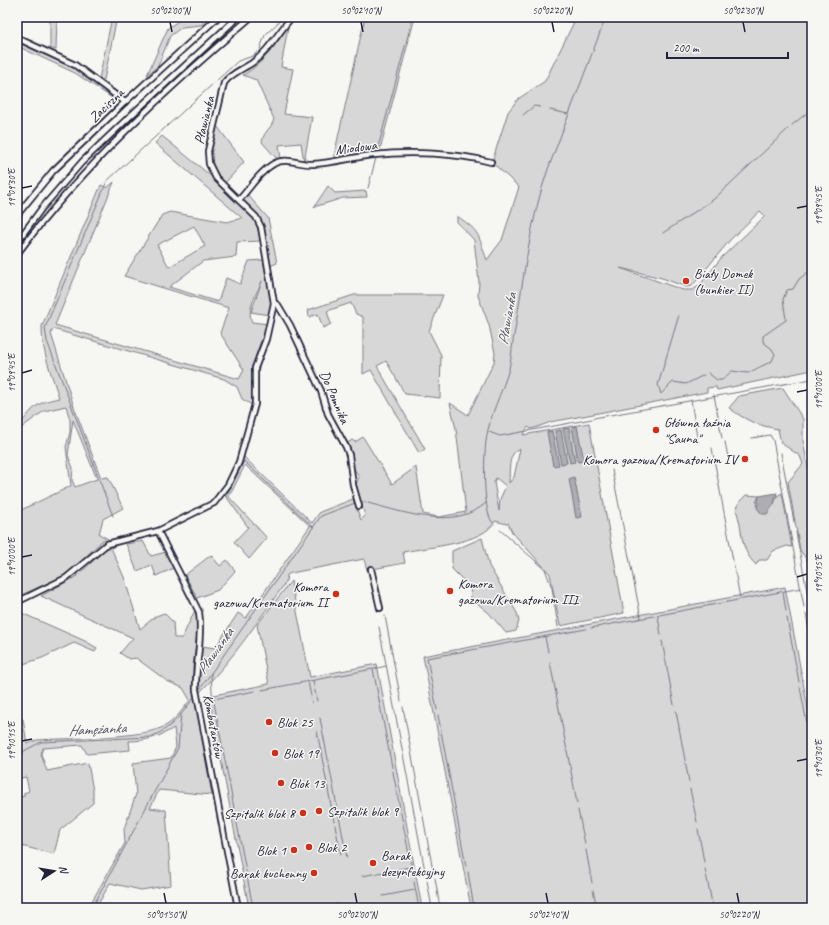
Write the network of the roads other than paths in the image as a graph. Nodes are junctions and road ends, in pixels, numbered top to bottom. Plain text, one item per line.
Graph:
1 (218, 17) edge
2 (238, 17) edge
3 (251, 17) edge
4 (291, 18) dead end
5 (17, 38) edge
6 (125, 102) junction
7 (491, 162) dead end
8 (240, 200) junction
9 (17, 215) edge
10 (17, 242) edge
11 (17, 254) edge
12 (274, 303) junction
13 (359, 506) dead end
14 (158, 531) junction
15 (371, 569) dead end
16 (17, 602) edge
17 (380, 608) dead end
18 (238, 908) edge

1 - 6 street, Zaciszna
2 - 10 street
3 - 11 street
4 - 8 street, Pławianka
5 - 6 street
6 - 9 street, Zaciszna
7 - 8 street, Miodowa
8 - 12 street, Pławianka
12 - 13 street, Do Pomnika
12 - 14 street, Pławianka
14 - 16 street, Pławianka
14 - 18 street, Kombatantów
15 - 17 street

